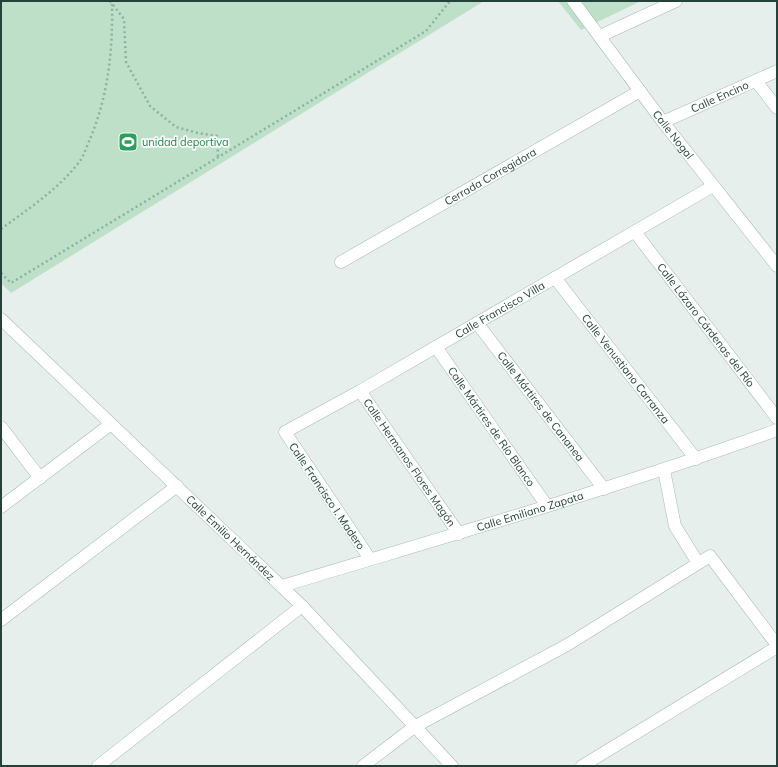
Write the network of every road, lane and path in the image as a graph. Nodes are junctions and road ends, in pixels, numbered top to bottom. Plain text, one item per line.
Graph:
1 (110, 1) edge
2 (450, 1) edge
3 (573, 1) edge
4 (676, 1) edge
5 (112, 4) junction
6 (600, 36) junction
7 (777, 71) edge
8 (756, 81) junction
9 (640, 91) junction
10 (777, 108) edge
11 (663, 122) junction
12 (218, 157) junction
13 (714, 186) junction
14 (1, 229) edge
15 (636, 232) junction
16 (340, 262) dead end
17 (777, 266) edge
18 (1, 273) edge
19 (555, 278) junction
20 (1, 319) edge
21 (477, 323) junction
22 (436, 347) junction
23 (360, 391) junction
24 (777, 418) edge
25 (111, 424) junction
26 (1, 427) edge
27 (777, 430) edge
28 (285, 432) joint
29 (696, 459) junction
30 (664, 470) junction
31 (40, 478) junction
32 (177, 486) junction
33 (604, 489) junction
34 (547, 506) junction
35 (1, 507) edge
36 (459, 534) junction
37 (370, 559) junction
38 (698, 563) junction
39 (282, 586) junction
40 (302, 606) junction
41 (1, 620) edge
42 (777, 646) edge
43 (414, 727) junction
44 (98, 766) edge
45 (363, 766) edge
46 (452, 766) edge
47 (582, 766) edge

1 - 5 path
2 - 12 path
3 - 6 street, Calle Nogal
4 - 6 street
5 - 12 path
5 - 14 path
6 - 9 street, Calle Nogal
7 - 8 street, Calle Encino
8 - 10 street
8 - 11 street, Calle Encino
9 - 11 street, Calle Nogal
9 - 16 street, Cerrada Corregidora
11 - 13 street, Calle Nogal
12 - 18 path
13 - 15 street, Calle Francisco Villa
13 - 17 street, Calle Nogal
15 - 19 street, Calle Francisco Villa
15 - 24 street, Calle Lázaro Cárdenas del Río
19 - 21 street, Calle Francisco Villa
19 - 29 street, Calle Venustiano Carranza
20 - 25 street, Calle Emilio Hernández
21 - 22 street, Calle Francisco Villa
21 - 33 street, Calle Mártires de Cananea
22 - 23 street, Calle Francisco Villa
22 - 34 street, Calle Mártires de Río Blanco
23 - 28 street, Calle Francisco Villa
23 - 36 street, Calle Hermanos Flores Magón
25 - 31 street
25 - 32 street, Calle Emilio Hernández
26 - 31 street
27 - 29 street, Calle Emiliano Zapata
28 - 37 street, Calle Francisco I. Madero
29 - 30 street, Calle Emiliano Zapata
30 - 33 street, Calle Emiliano Zapata
30 - 38 street
31 - 35 street
32 - 39 street, Calle Emilio Hernández
32 - 41 street
33 - 34 street, Calle Emiliano Zapata
34 - 36 street, Calle Emiliano Zapata
36 - 37 street, Calle Emiliano Zapata
37 - 39 street, Calle Emiliano Zapata
38 - 42 street
38 - 43 street
39 - 40 street, Calle Emilio Hernández
40 - 43 street, Calle Emilio Hernández
40 - 44 street
42 - 47 street
43 - 45 street
43 - 46 street, Calle Emilio Hernández

